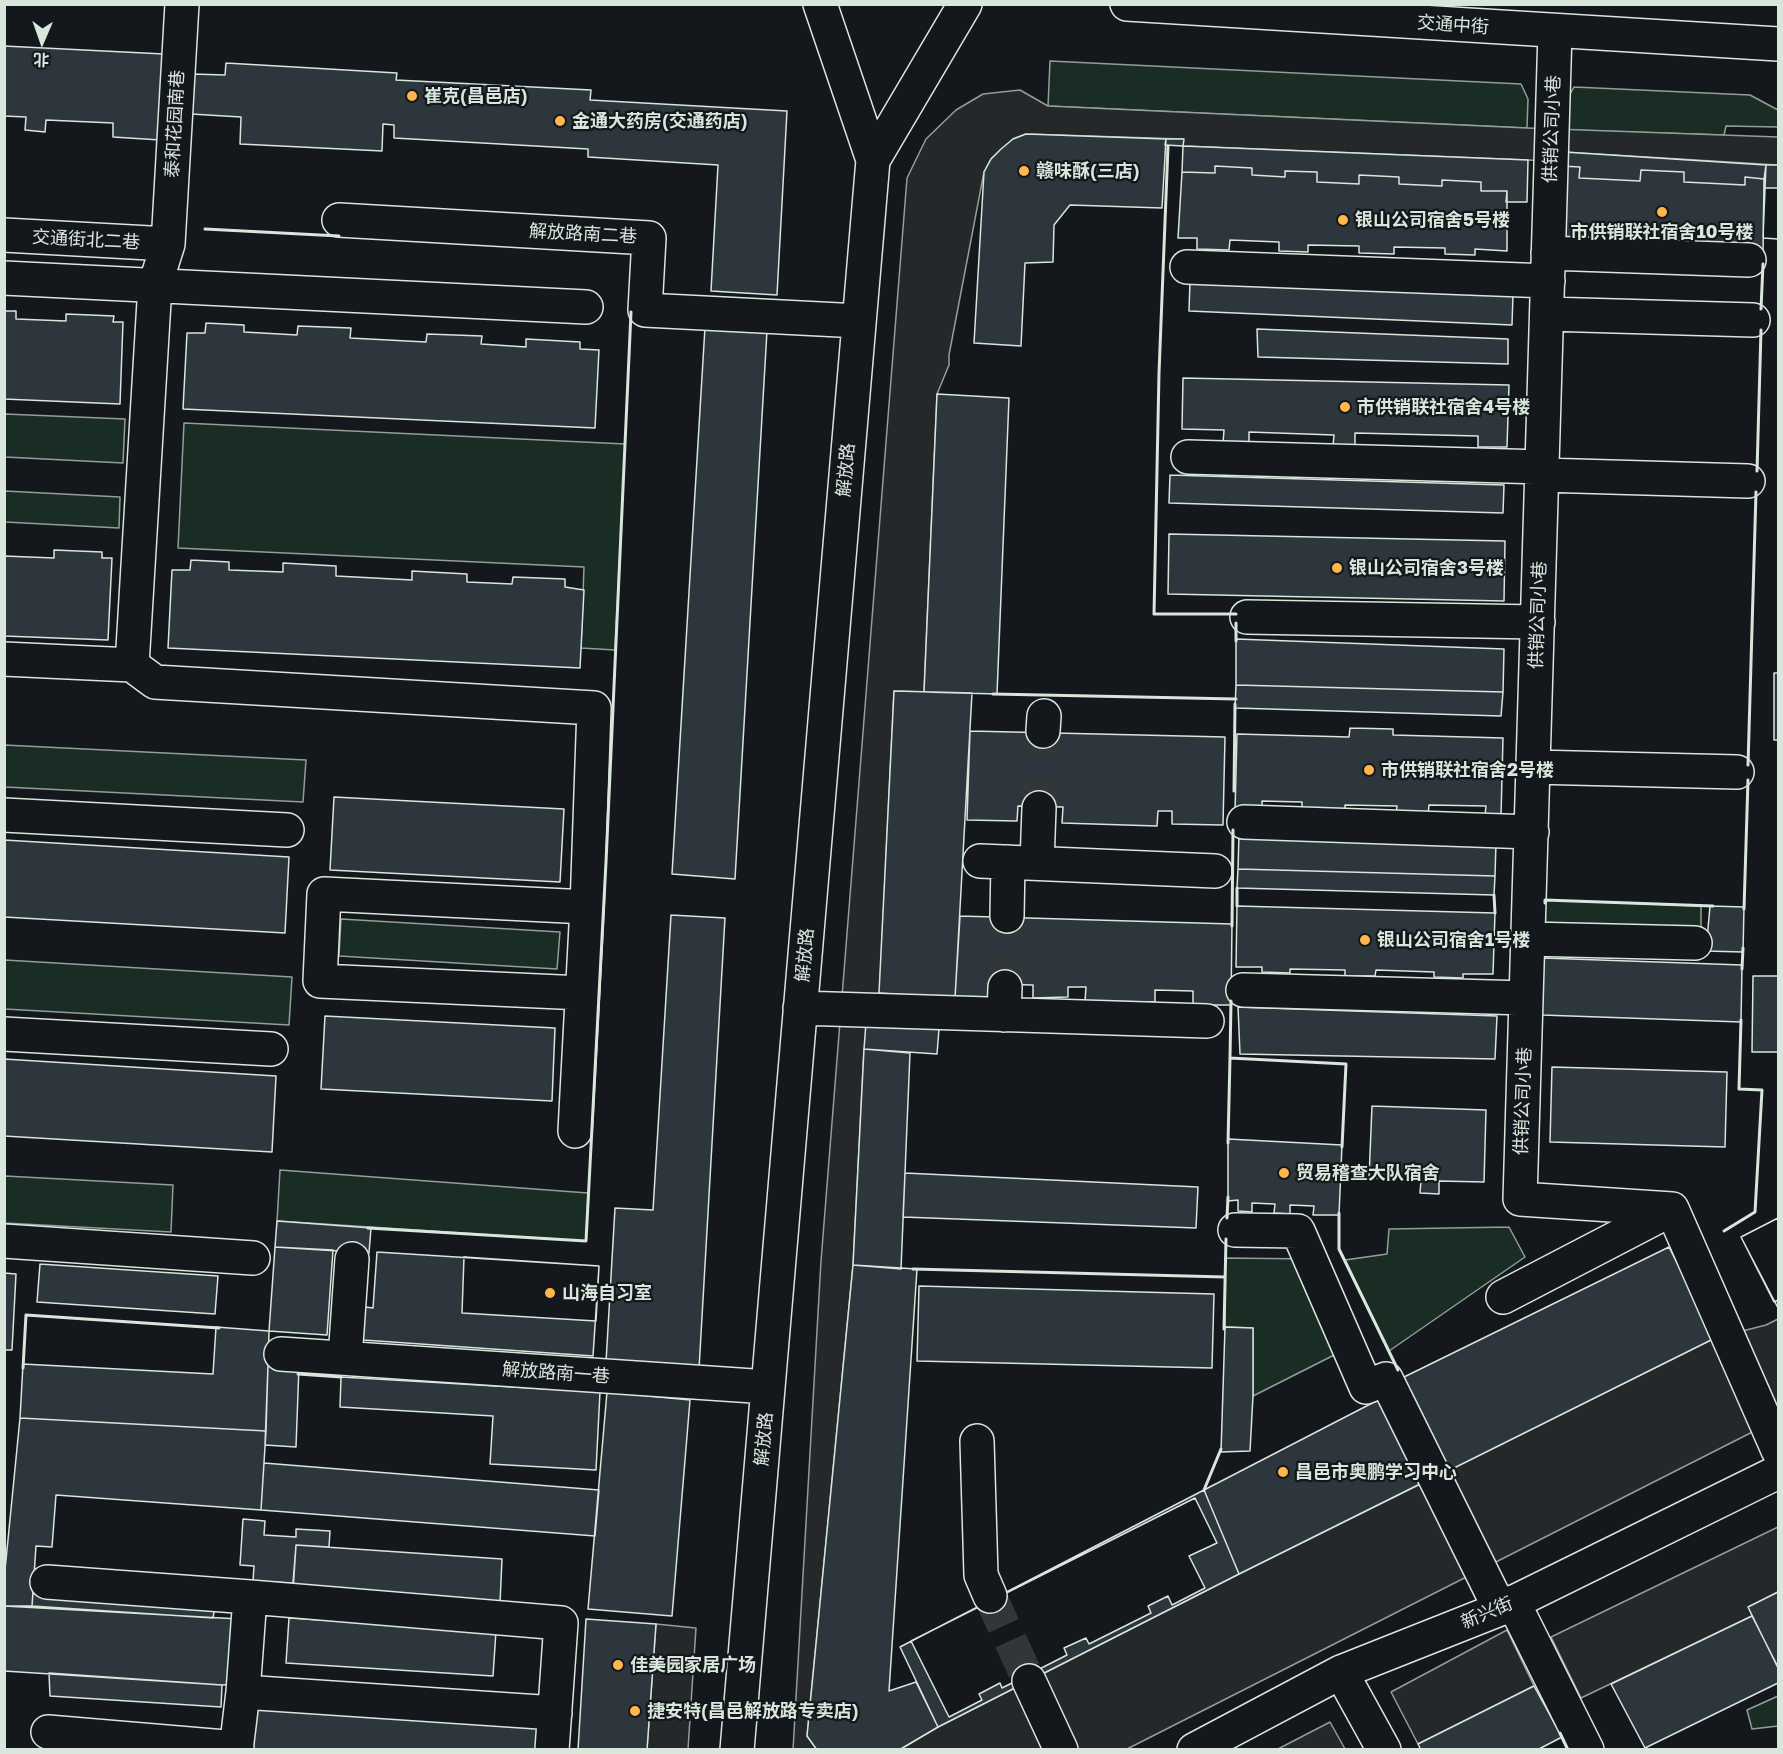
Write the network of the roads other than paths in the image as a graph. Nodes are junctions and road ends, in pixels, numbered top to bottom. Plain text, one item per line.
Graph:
1 (182, 4) edge
2 (820, 4) edge
3 (965, 4) edge
4 (1126, 4) edge
5 (1555, 31) junction
6 (1779, 44) edge
7 (873, 160) junction
8 (339, 220) dead end
9 (4, 236) edge
10 (168, 244) junction
11 (1749, 260) dead end
12 (1187, 267) dead end
13 (1548, 267) junction
14 (4, 278) edge
15 (155, 285) junction
16 (586, 307) dead end
17 (1547, 314) junction
18 (1753, 320) dead end
19 (859, 321) junction
20 (1188, 457) dead end
21 (1542, 471) junction
22 (1748, 481) dead end
23 (1247, 617) dead end
24 (1538, 622) junction
25 (4, 658) edge
26 (132, 665) junction
27 (1533, 767) junction
28 (1737, 772) dead end
29 (1039, 808) tunnel mouth
30 (4, 815) edge
31 (1244, 822) dead end
32 (287, 830) dead end
33 (1532, 832) junction
34 (1008, 862) junction
35 (1215, 871) dead end
36 (587, 907) junction
37 (1006, 916) tunnel mouth
38 (1528, 939) junction
39 (1695, 943) dead end
40 (1243, 990) dead end
41 (582, 993) junction
42 (1526, 998) junction
43 (800, 1008) junction
44 (1207, 1021) dead end
45 (4, 1034) edge
46 (271, 1049) dead end
47 (575, 1131) dead end
48 (1672, 1209) junction
49 (1234, 1230) dead end
50 (4, 1241) edge
51 (253, 1258) dead end
52 (352, 1259) dead end
53 (1503, 1297) dead end
54 (281, 1353) dead end
55 (345, 1358) junction
56 (768, 1388) junction
57 (977, 1441) dead end
58 (1779, 1450) edge
59 (1779, 1472) edge
60 (47, 1582) dead end
61 (990, 1596) tunnel mouth
62 (250, 1598) junction
63 (1506, 1605) junction
64 (1341, 1672) junction
65 (1029, 1681) tunnel mouth
66 (243, 1692) junction
67 (555, 1713) junction
68 (48, 1732) dead end
69 (237, 1749) edge
70 (552, 1749) edge
71 (737, 1749) edge
72 (1060, 1749) edge
73 (1194, 1749) edge
74 (1384, 1749) edge
75 (1587, 1749) edge

1 - 10 street, 泰和花园南巷
2 - 7 street, 解放路
3 - 7 street, 解放路
4 - 5 street, 交通中街
5 - 6 street, 交通中街
5 - 13 street, 供销公司小巷
7 - 19 street, 解放路
8 - 19 street, 解放路南二巷
9 - 10 street, 交通街北二巷
10 - 15 street, 泰和花园南巷
11 - 13 street
12 - 13 street
13 - 17 street, 供销公司小巷
14 - 15 street
15 - 16 street
15 - 26 street, 泰和花园南巷
17 - 18 street
17 - 21 street, 供销公司小巷
19 - 43 street, 解放路
20 - 21 street
21 - 22 street
21 - 24 street, 供销公司小巷
23 - 24 street
24 - 27 street, 供销公司小巷
25 - 26 street
26 - 36 street
27 - 28 street
27 - 33 street, 供销公司小巷
29 - 34 street
30 - 32 street
31 - 33 street
33 - 38 street, 供销公司小巷
34 - 35 street
34 - 37 street
36 - 41 street
36 - 41 street
38 - 39 street
38 - 42 street, 供销公司小巷
40 - 42 street
41 - 47 street
42 - 48 street, 供销公司小巷
43 - 44 street
43 - 56 street, 解放路
45 - 46 street
48 - 53 street
48 - 58 street
49 - 63 street
50 - 51 street
52 - 55 street
54 - 55 street, 解放路南一巷
55 - 56 street, 解放路南一巷
56 - 71 street, 解放路
57 - 61 street
59 - 63 street, 新兴街
60 - 62 street
62 - 66 street
62 - 67 street
63 - 64 street, 新兴街
63 - 75 street
64 - 73 street, 新兴街
64 - 74 street
65 - 72 street
66 - 67 street
66 - 69 street
67 - 70 street
68 - 69 street

